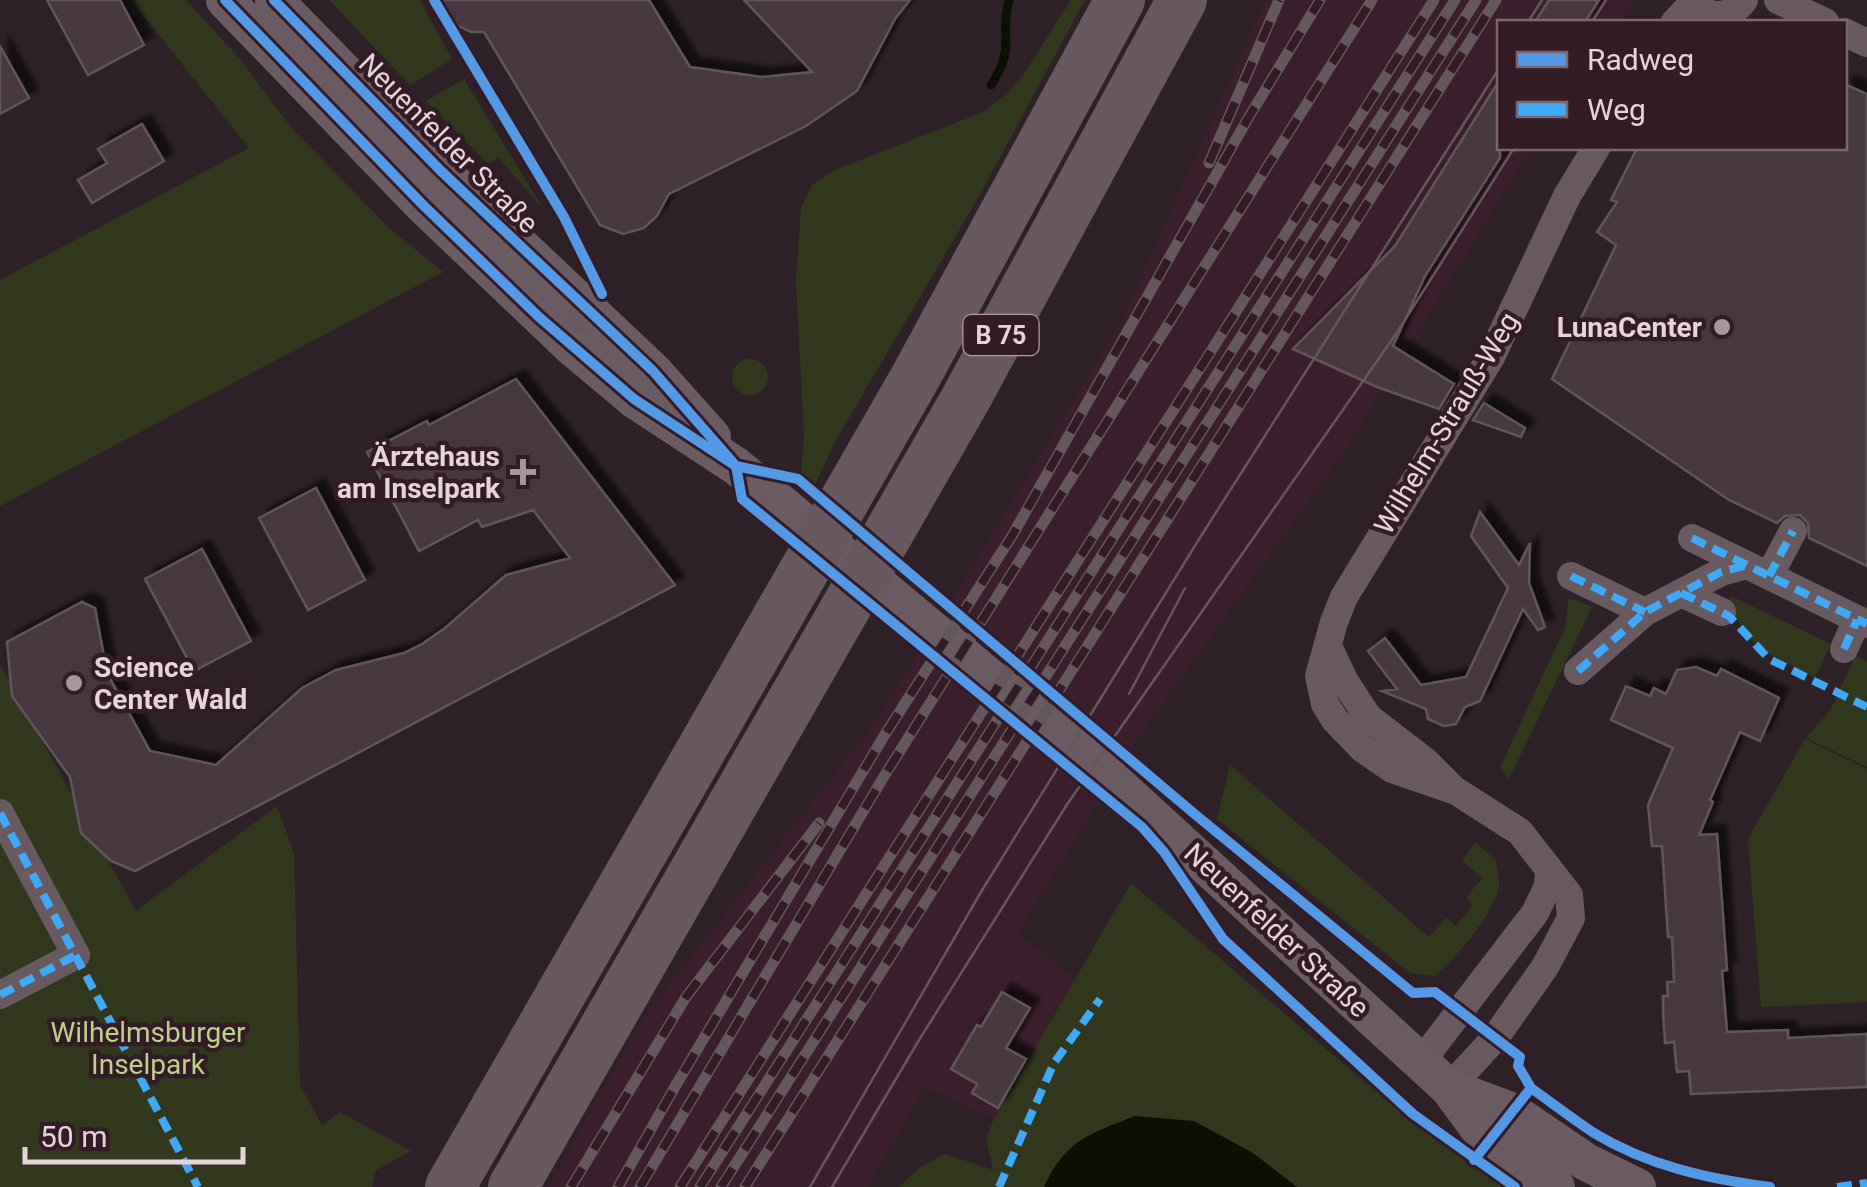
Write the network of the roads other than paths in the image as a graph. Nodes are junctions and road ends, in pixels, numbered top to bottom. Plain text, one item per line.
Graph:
1 (225, 0) edge
2 (274, 0) edge
3 (1120, 0) edge
4 (1182, 0) edge
5 (1744, 0) edge
6 (1778, 0) edge
7 (1687, 8) edge
8 (1821, 20) edge
9 (1595, 150) edge
10 (736, 466) junction
11 (1793, 531) dead end
12 (1692, 538) dead end
13 (1758, 571) junction
14 (1571, 576) dead end
15 (1681, 593) junction
16 (1644, 612) junction
17 (1722, 612) dead end
18 (1862, 622) edge
19 (1844, 649) dead end
20 (1578, 671) dead end
21 (0, 813) edge
22 (1549, 869) junction
23 (0, 995) edge
24 (1420, 1062) junction
25 (1449, 1088) junction
26 (450, 1187) edge
27 (513, 1187) edge
28 (1556, 1187) edge
29 (1637, 1187) edge

1 - 10 main road, Neuenfelder Straße
2 - 10 main road, Neuenfelder Straße
3 - 26 highway, B 75
4 - 27 highway, B 75
5 - 7 street
6 - 8 street
9 - 22 street, Wilhelm-Strauß-Weg
10 - 24 main road, Neuenfelder Straße
11 - 13 street
12 - 13 street
13 - 15 street
13 - 18 street
14 - 16 street
15 - 16 street
15 - 17 street
16 - 20 street
18 - 19 street
21 - 23 street
22 - 24 street
22 - 25 street, Wilhelm-Strauß-Weg
24 - 25 main road, Neuenfelder Straße
25 - 28 main road, Neuenfelder Straße
25 - 29 main road, Neuenfelder Straße

